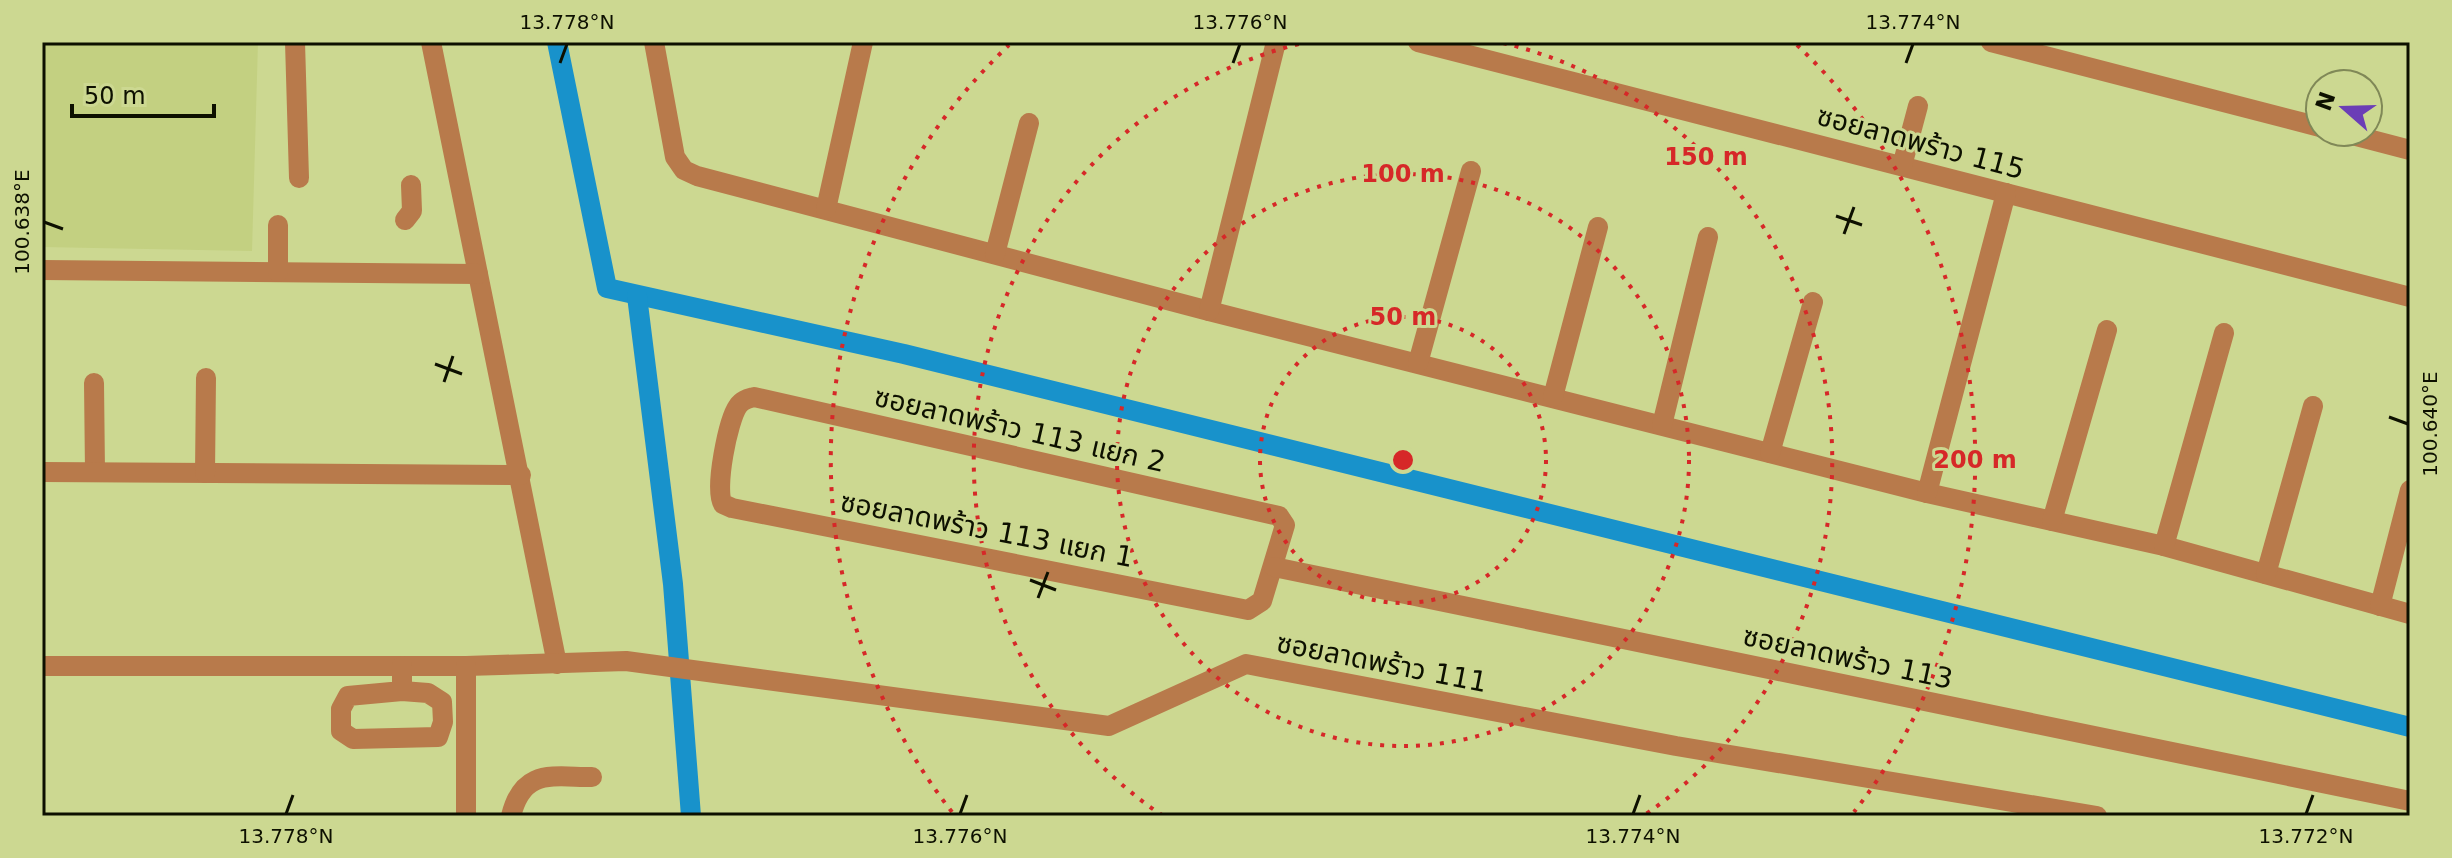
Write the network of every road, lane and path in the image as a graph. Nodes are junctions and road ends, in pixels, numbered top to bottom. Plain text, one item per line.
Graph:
1 (295, 42) edge
2 (431, 42) edge
3 (654, 42) edge
4 (863, 42) edge
5 (1276, 42) edge
6 (1418, 42) edge
7 (1991, 42) edge
8 (1918, 106) dead end
9 (1029, 123) dead end
10 (2304, 123) edge
11 (2384, 143) edge
12 (2410, 150) edge
13 (1902, 166) junction
14 (1471, 171) dead end
15 (299, 178) dead end
16 (411, 185) dead end
17 (2006, 193) junction
18 (826, 209) junction
19 (405, 220) dead end
20 (278, 225) dead end
21 (1598, 227) dead end
22 (1708, 237) dead end
23 (995, 254) junction
24 (42, 270) edge
25 (278, 272) junction
26 (478, 274) junction
27 (2410, 297) edge
28 (1813, 302) dead end
29 (1209, 311) junction
30 (2107, 330) dead end
31 (2224, 333) dead end
32 (1418, 363) junction
33 (206, 378) dead end
34 (94, 383) dead end
35 (1553, 397) junction
36 (2313, 406) dead end
37 (1662, 425) junction
38 (726, 446) joint
39 (1770, 453) junction
40 (42, 472) edge
41 (95, 472) junction
42 (205, 473) junction
43 (521, 475) junction
44 (2410, 490) edge
45 (1927, 493) junction
46 (2052, 521) junction
47 (2164, 546) junction
48 (1274, 567) junction
49 (2266, 574) junction
50 (2380, 606) junction
51 (2410, 614) edge
52 (557, 664) junction
53 (42, 666) edge
54 (402, 666) junction
55 (466, 666) junction
56 (402, 691) junction
57 (592, 777) dead end
58 (2410, 801) edge
59 (466, 816) edge
60 (511, 816) edge
61 (2097, 816) edge

1 - 15 street
2 - 26 street
3 - 18 street
4 - 18 street
5 - 29 street
6 - 13 street, ซอยลาดพร้าว 115
7 - 10 street
8 - 13 street
9 - 23 street
11 - 12 street
13 - 17 street, ซอยลาดพร้าว 115
14 - 32 street
16 - 19 street
17 - 27 street, ซอยลาดพร้าว 115
17 - 45 street
18 - 23 street
20 - 25 street
21 - 35 street
22 - 37 street
23 - 29 street
24 - 25 street
25 - 26 street
26 - 43 street
28 - 39 street
29 - 32 street
30 - 46 street
31 - 47 street
32 - 35 street
33 - 42 street
34 - 41 street
35 - 37 street
36 - 49 street
37 - 39 street
38 - 48 street, ซอยลาดพร้าว 113 แยก 1
38 - 48 street, ซอยลาดพร้าว 113 แยก 2
39 - 45 street
40 - 41 street
41 - 42 street
42 - 43 street
43 - 52 street
44 - 50 street
45 - 46 street
46 - 47 street
47 - 49 street
48 - 58 street, ซอยลาดพร้าว 113
49 - 50 street
50 - 51 street
52 - 55 street, ซอยลาดพร้าว 111
52 - 61 street, ซอยลาดพร้าว 111
53 - 54 street, ซอยลาดพร้าว 111
54 - 55 street, ซอยลาดพร้าว 111
54 - 56 street
55 - 59 street
56 - 56 street
57 - 60 street

